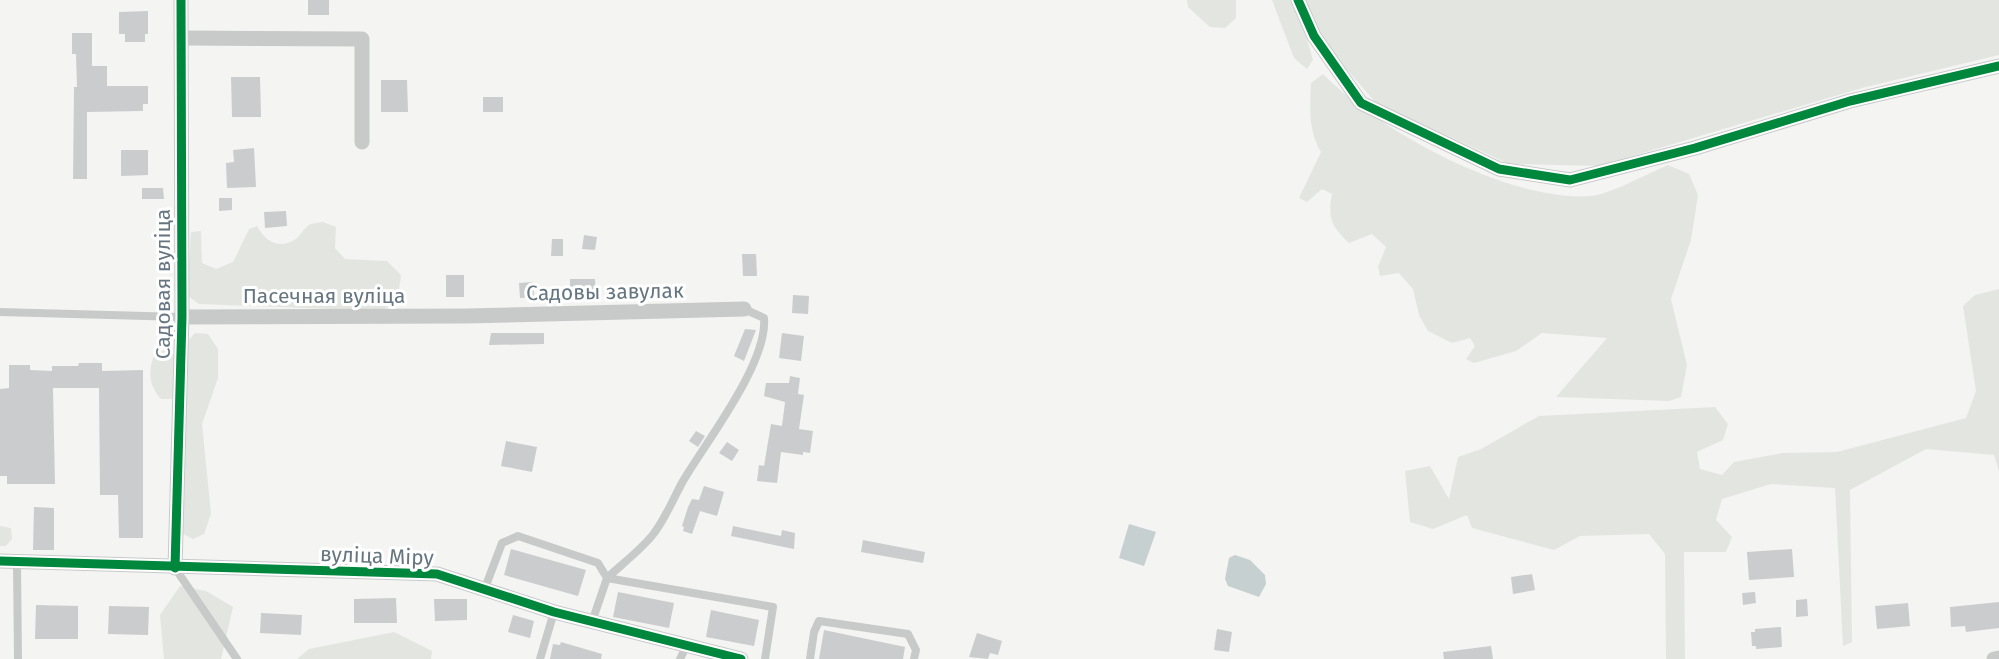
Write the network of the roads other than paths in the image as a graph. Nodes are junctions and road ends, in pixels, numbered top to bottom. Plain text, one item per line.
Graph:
1 (181, 0) edge
2 (1298, 0) edge
3 (182, 39) junction
4 (1999, 66) edge
5 (362, 142) dead end
6 (744, 309) joint
7 (0, 312) edge
8 (466, 316) joint
9 (182, 317) junction
10 (0, 561) edge
11 (16, 561) junction
12 (175, 568) junction
13 (607, 578) junction
14 (485, 588) junction
15 (554, 612) junction
16 (592, 622) junction
17 (684, 652) edge
18 (1999, 658) edge
19 (18, 659) edge
20 (237, 659) edge
21 (540, 659) edge
22 (741, 659) edge
23 (765, 659) edge
24 (810, 659) edge
25 (914, 659) edge
26 (1994, 659) edge

1 - 3 street, Садовая вуліца
2 - 4 street
3 - 5 street
3 - 9 street, Садовая вуліца
6 - 8 street, Садовы завулак
6 - 13 lane
7 - 9 lane
8 - 9 street, Пасечная вуліца
9 - 12 street, Садовая вуліца
10 - 11 street, вуліца Міру
11 - 12 street, вуліца Міру
11 - 19 lane
12 - 14 street, вуліца Міру
12 - 20 lane
13 - 14 lane
13 - 16 lane
13 - 23 lane
14 - 15 street, вуліца Міру
15 - 16 street, вуліца Міру
15 - 21 lane
16 - 17 street, вуліца Міру
17 - 22 street, вуліца Міру
18 - 26 street
24 - 25 lane

